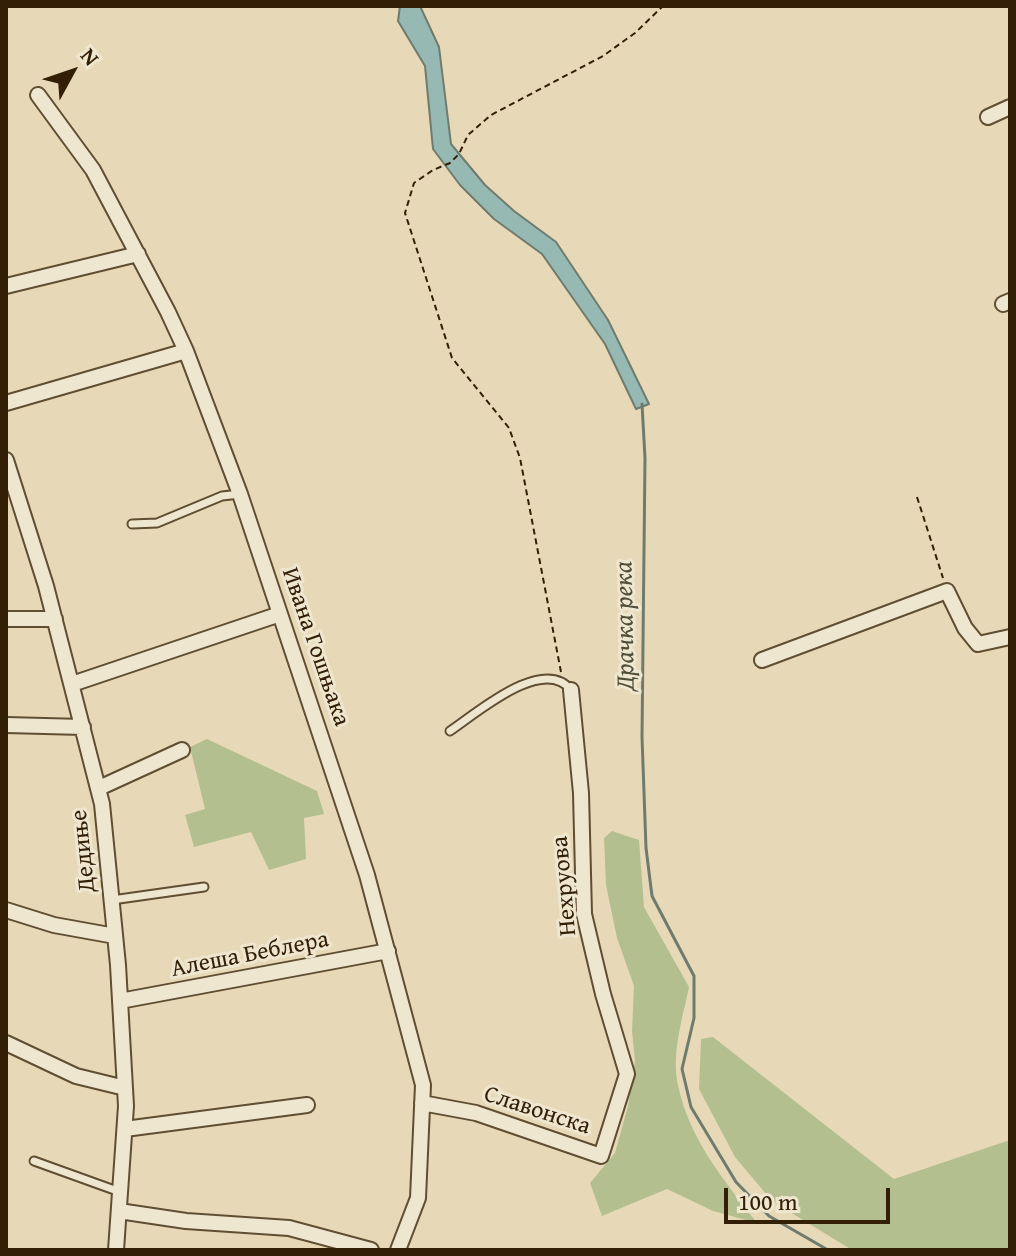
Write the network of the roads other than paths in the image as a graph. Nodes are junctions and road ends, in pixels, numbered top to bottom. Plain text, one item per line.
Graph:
1 (38, 95) dead end
2 (1010, 107) edge
3 (988, 117) dead end
4 (138, 254) junction
5 (6, 286) edge
6 (186, 351) junction
7 (6, 403) edge
8 (6, 460) edge
9 (240, 494) junction
10 (6, 515) edge
11 (24, 515) junction
12 (132, 524) dead end
13 (280, 614) junction
14 (6, 619) edge
15 (55, 619) junction
16 (1010, 637) edge
17 (762, 660) dead end
18 (72, 684) junction
19 (567, 686) joint
20 (6, 725) edge
21 (83, 727) junction
22 (450, 731) dead end
23 (182, 750) dead end
24 (99, 788) junction
25 (204, 887) dead end
26 (112, 900) junction
27 (6, 910) edge
28 (115, 936) junction
29 (388, 951) junction
30 (120, 1001) junction
31 (6, 1043) edge
32 (627, 1074) joint
33 (125, 1088) junction
34 (422, 1103) junction
35 (307, 1105) dead end
36 (125, 1129) junction
37 (34, 1161) dead end
38 (120, 1192) junction
39 (119, 1211) junction
40 (116, 1250) edge
41 (371, 1250) edge
42 (398, 1250) edge

1 - 4 street, Ивана Гошњака
2 - 3 street
4 - 5 street
4 - 6 street, Ивана Гошњака
6 - 7 street
6 - 9 street, Ивана Гошњака
8 - 11 street, Дедиње
9 - 12 lane
9 - 13 street, Ивана Гошњака
10 - 11 street
11 - 15 street, Дедиње
13 - 18 street
13 - 29 street, Ивана Гошњака
14 - 15 street
15 - 18 street, Дедиње
16 - 17 street
18 - 21 street, Дедиње
19 - 22 lane
19 - 32 street, Нехруова
20 - 21 street
21 - 24 street, Дедиње
23 - 24 street
24 - 26 street, Дедиње
25 - 26 lane
26 - 28 street, Дедиње
27 - 28 street
28 - 30 street, Дедиње
29 - 30 street, Алеша Беблера
29 - 34 street, Ивана Гошњака
30 - 33 street, Дедиње
31 - 33 street
32 - 34 street, Славонска
33 - 36 street, Дедиње
34 - 42 street, Ивана Гошњака
35 - 36 street
36 - 38 street, Дедиње
37 - 38 lane
38 - 39 street, Дедиње
39 - 40 street, Дедиње
39 - 41 street

